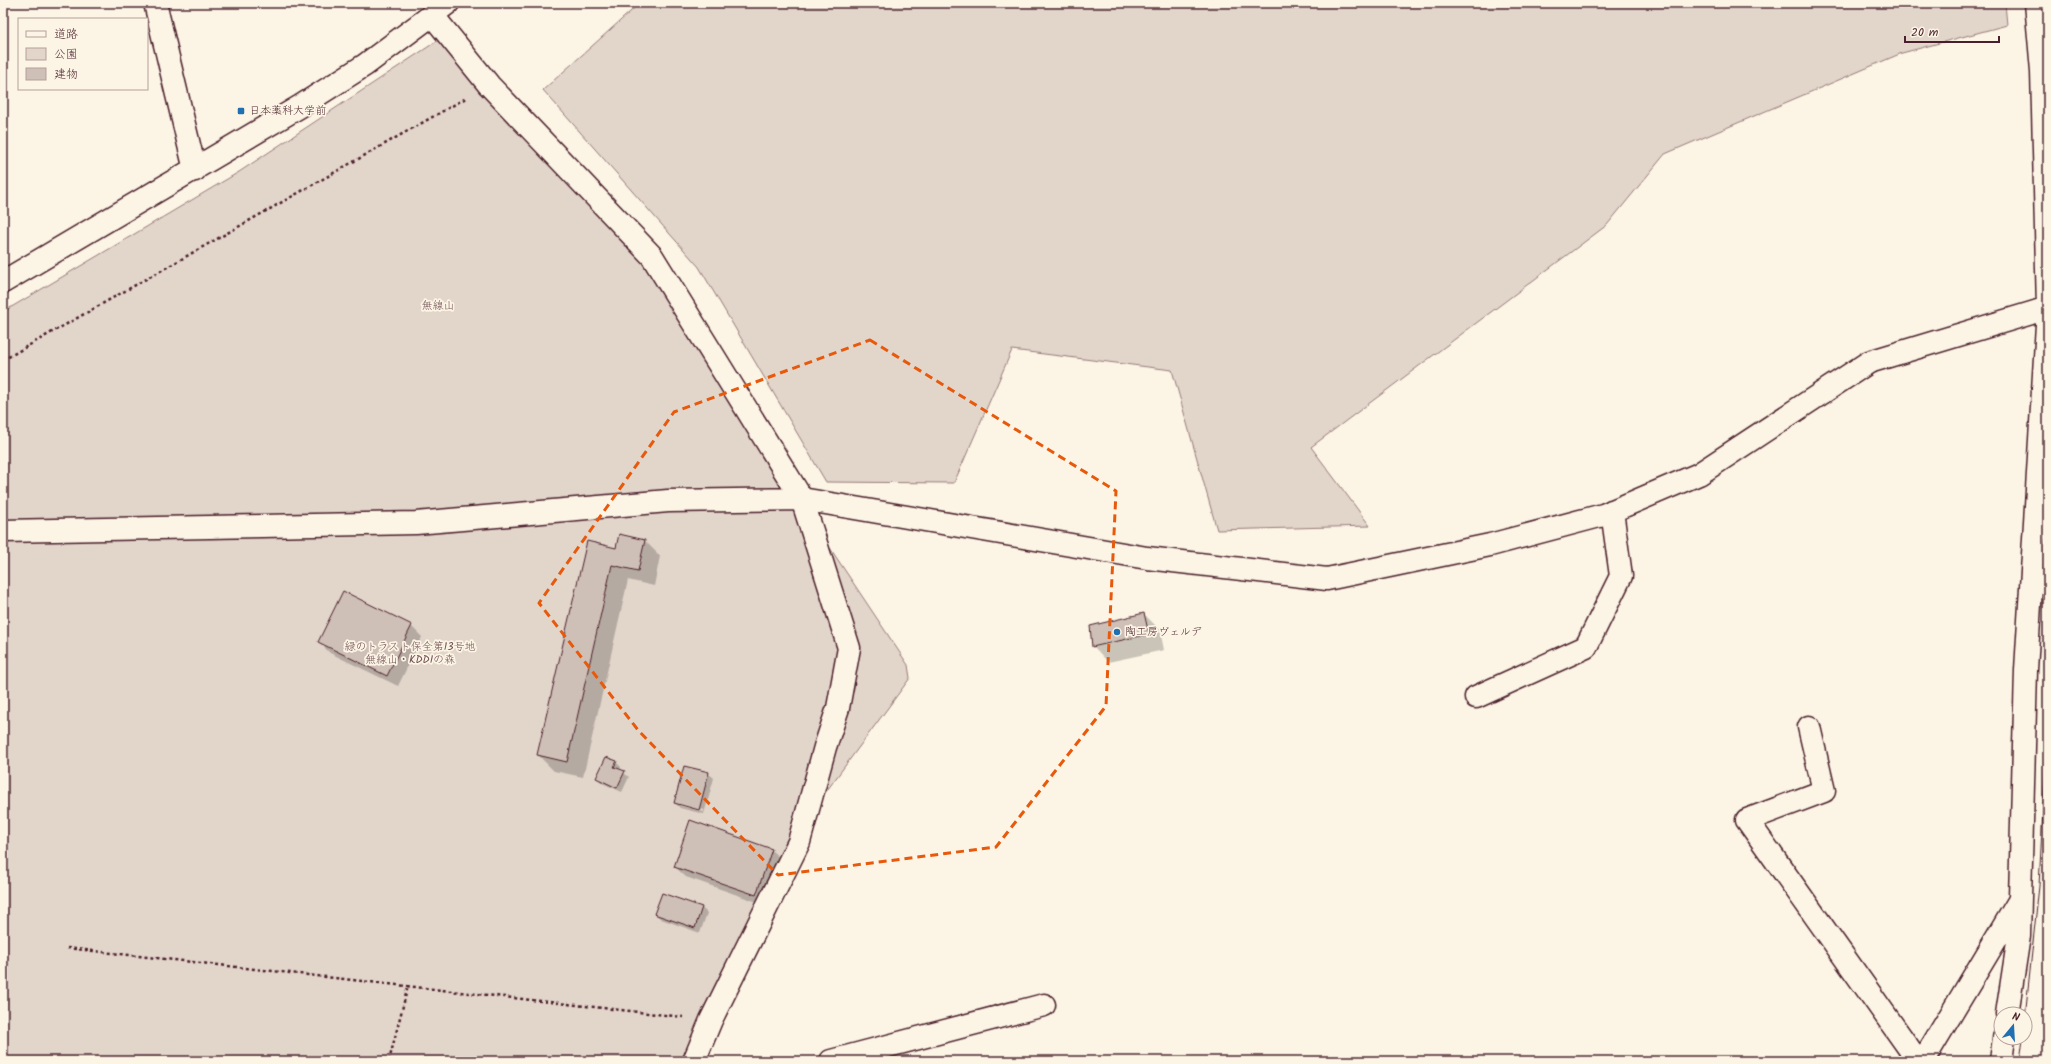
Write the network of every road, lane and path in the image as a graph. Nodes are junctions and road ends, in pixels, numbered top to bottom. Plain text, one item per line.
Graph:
1 (154, 3) edge
2 (2036, 3) edge
3 (441, 9) edge
4 (489, 85) junction
5 (196, 170) junction
6 (3, 282) edge
7 (2048, 308) edge
8 (3, 360) edge
9 (802, 499) junction
10 (1612, 511) junction
11 (3, 531) edge
12 (2039, 589) edge
13 (1476, 697) dead end
14 (1809, 727) dead end
15 (2020, 899) junction
16 (67, 948) dead end
17 (408, 986) junction
18 (1044, 1005) dead end
19 (2009, 1006) edge
20 (711, 1020) junction
21 (2003, 1046) edge
22 (389, 1061) edge
23 (694, 1061) edge
24 (831, 1061) edge
25 (1918, 1061) edge
26 (1923, 1061) edge
27 (2001, 1061) edge

1 - 5 street
2 - 7 street
3 - 4 street
3 - 5 street
4 - 8 path
4 - 9 street
5 - 6 street
7 - 10 street
7 - 12 street
9 - 10 street
9 - 11 street
9 - 20 street
10 - 13 street
12 - 15 street
14 - 25 street
15 - 19 street
15 - 26 street
16 - 17 path
17 - 20 path
17 - 22 path
18 - 24 street
20 - 23 street
21 - 27 street

